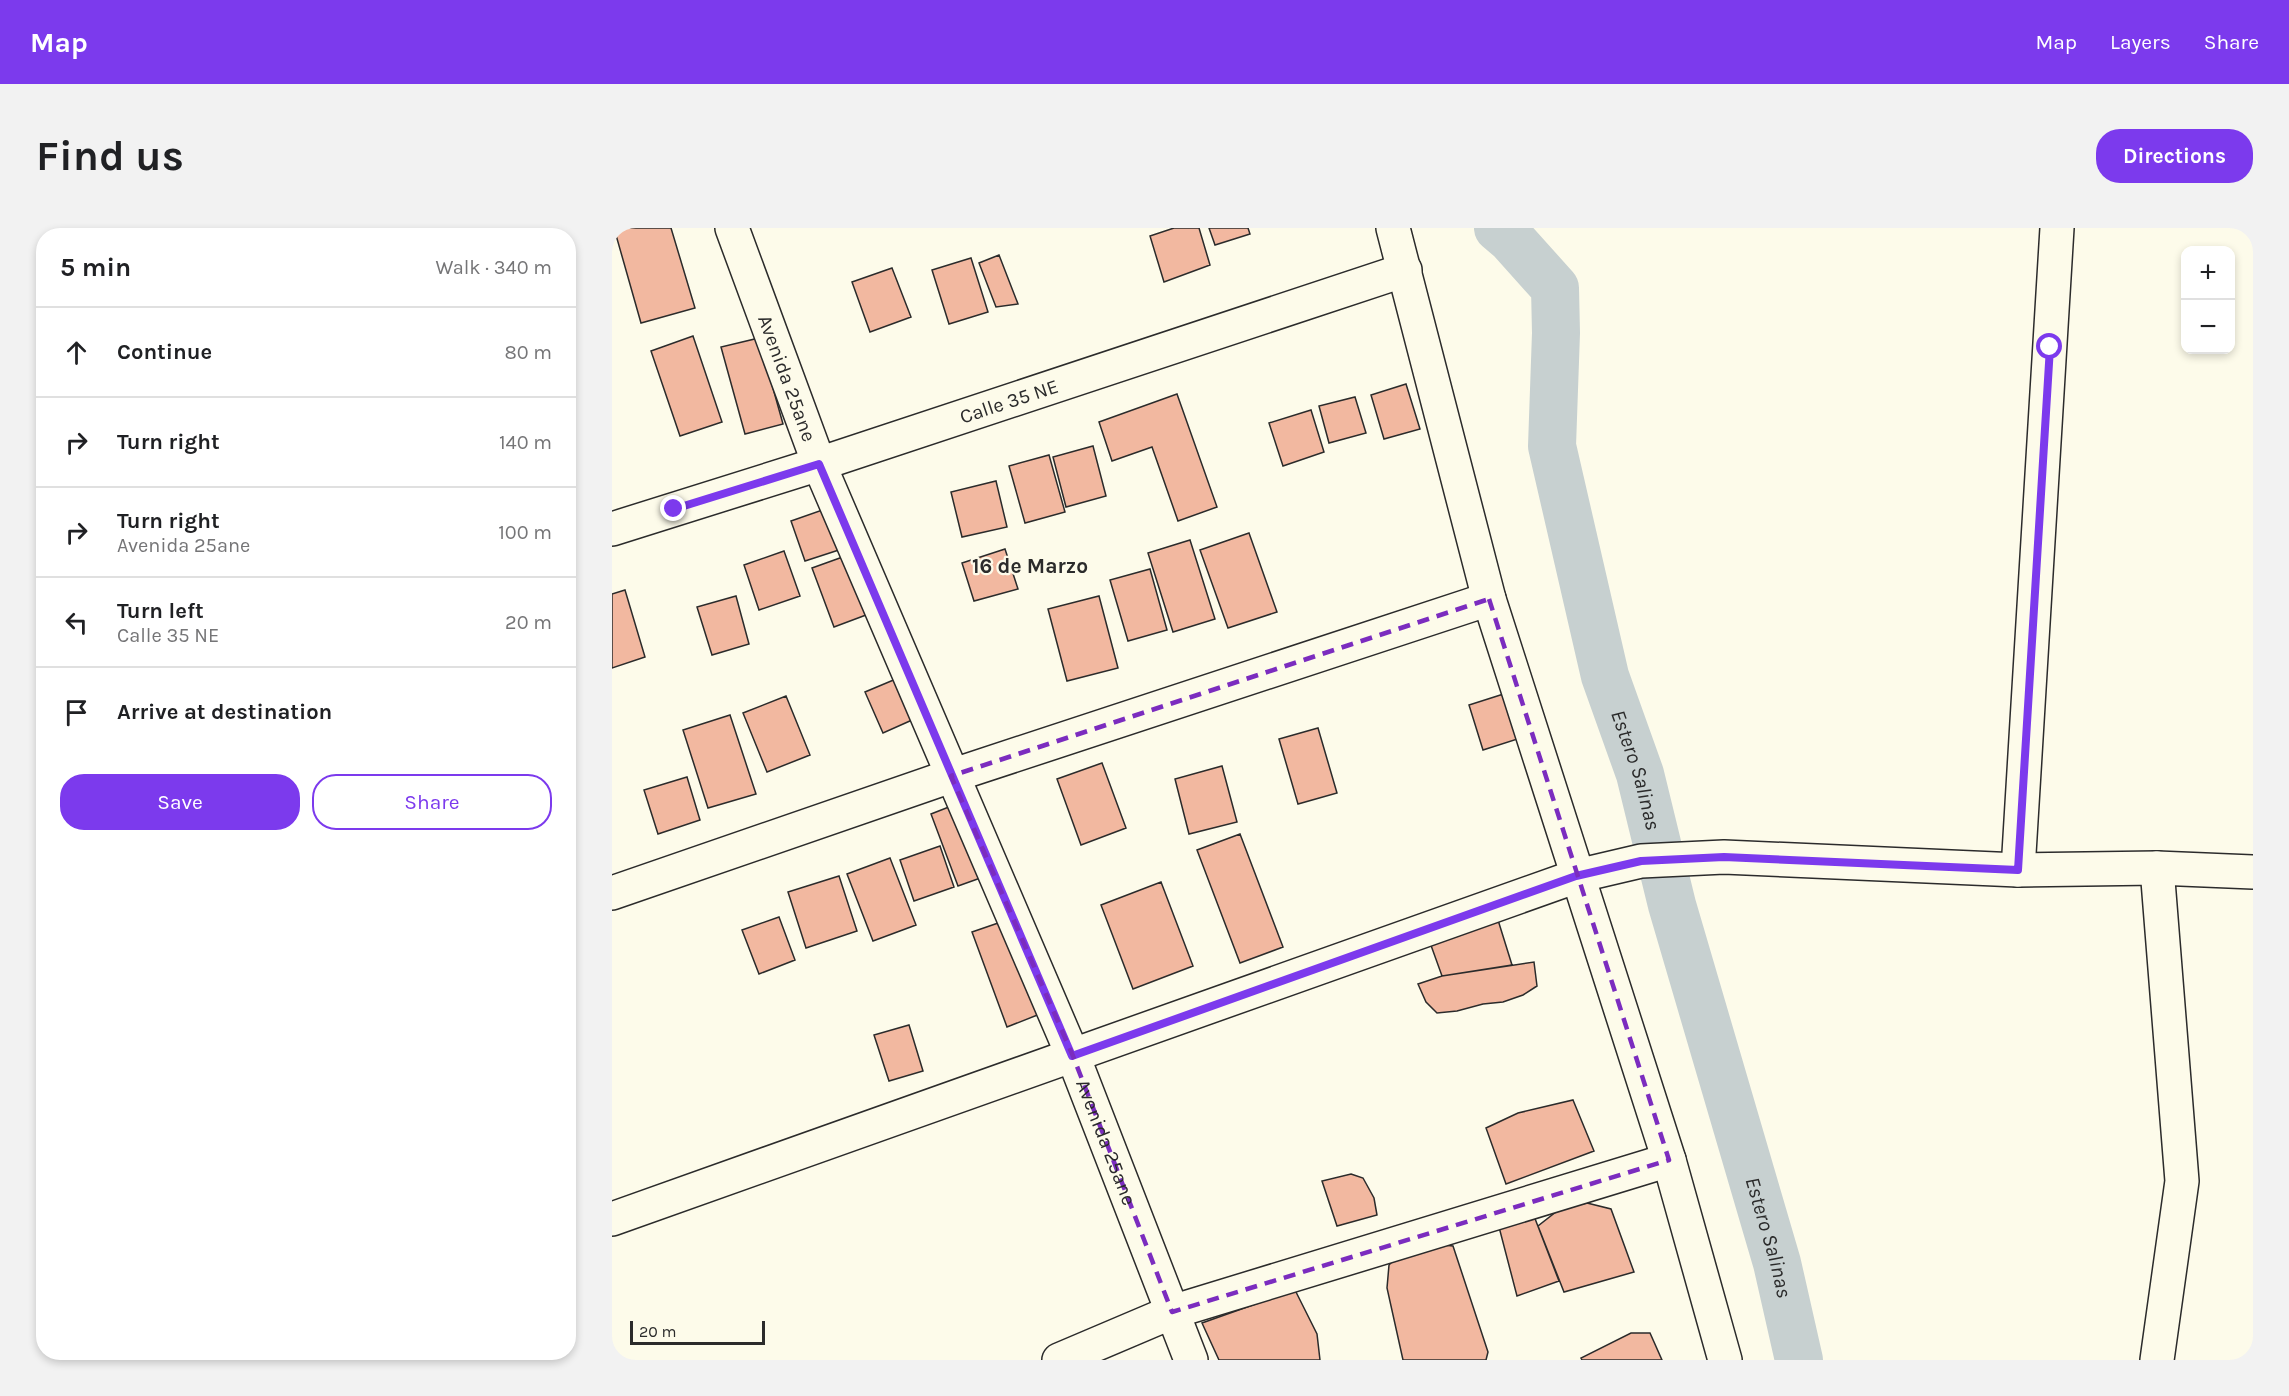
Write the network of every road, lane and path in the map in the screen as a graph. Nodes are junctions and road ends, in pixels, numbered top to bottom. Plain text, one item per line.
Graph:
1 (732, 228) edge
2 (1393, 228) edge
3 (2057, 228) edge
4 (1405, 270) junction
5 (819, 464) junction
6 (612, 529) edge
7 (1489, 599) junction
8 (951, 777) junction
9 (2157, 868) junction
10 (2018, 870) junction
11 (2253, 872) edge
12 (1576, 876) junction
13 (612, 893) edge
14 (1072, 1056) junction
15 (1670, 1160) junction
16 (612, 1220) edge
17 (1172, 1312) junction
18 (1059, 1360) edge
19 (1191, 1360) edge
20 (1725, 1360) edge
21 (2157, 1360) edge

1 - 5 street, Avenida 25ane
2 - 4 street
3 - 10 street
4 - 5 street, Calle 35 NE
4 - 7 street
5 - 6 street, Calle 35 NE
5 - 8 street, Avenida 25ane
7 - 8 street
7 - 12 street
8 - 13 street
8 - 14 street, Avenida 25ane
9 - 10 street
9 - 11 street
9 - 21 street
10 - 12 street
12 - 14 street
12 - 15 street
14 - 16 street
14 - 17 street, Avenida 25ane
15 - 17 street
15 - 20 street
17 - 18 street
17 - 19 street, Avenida 25ane

